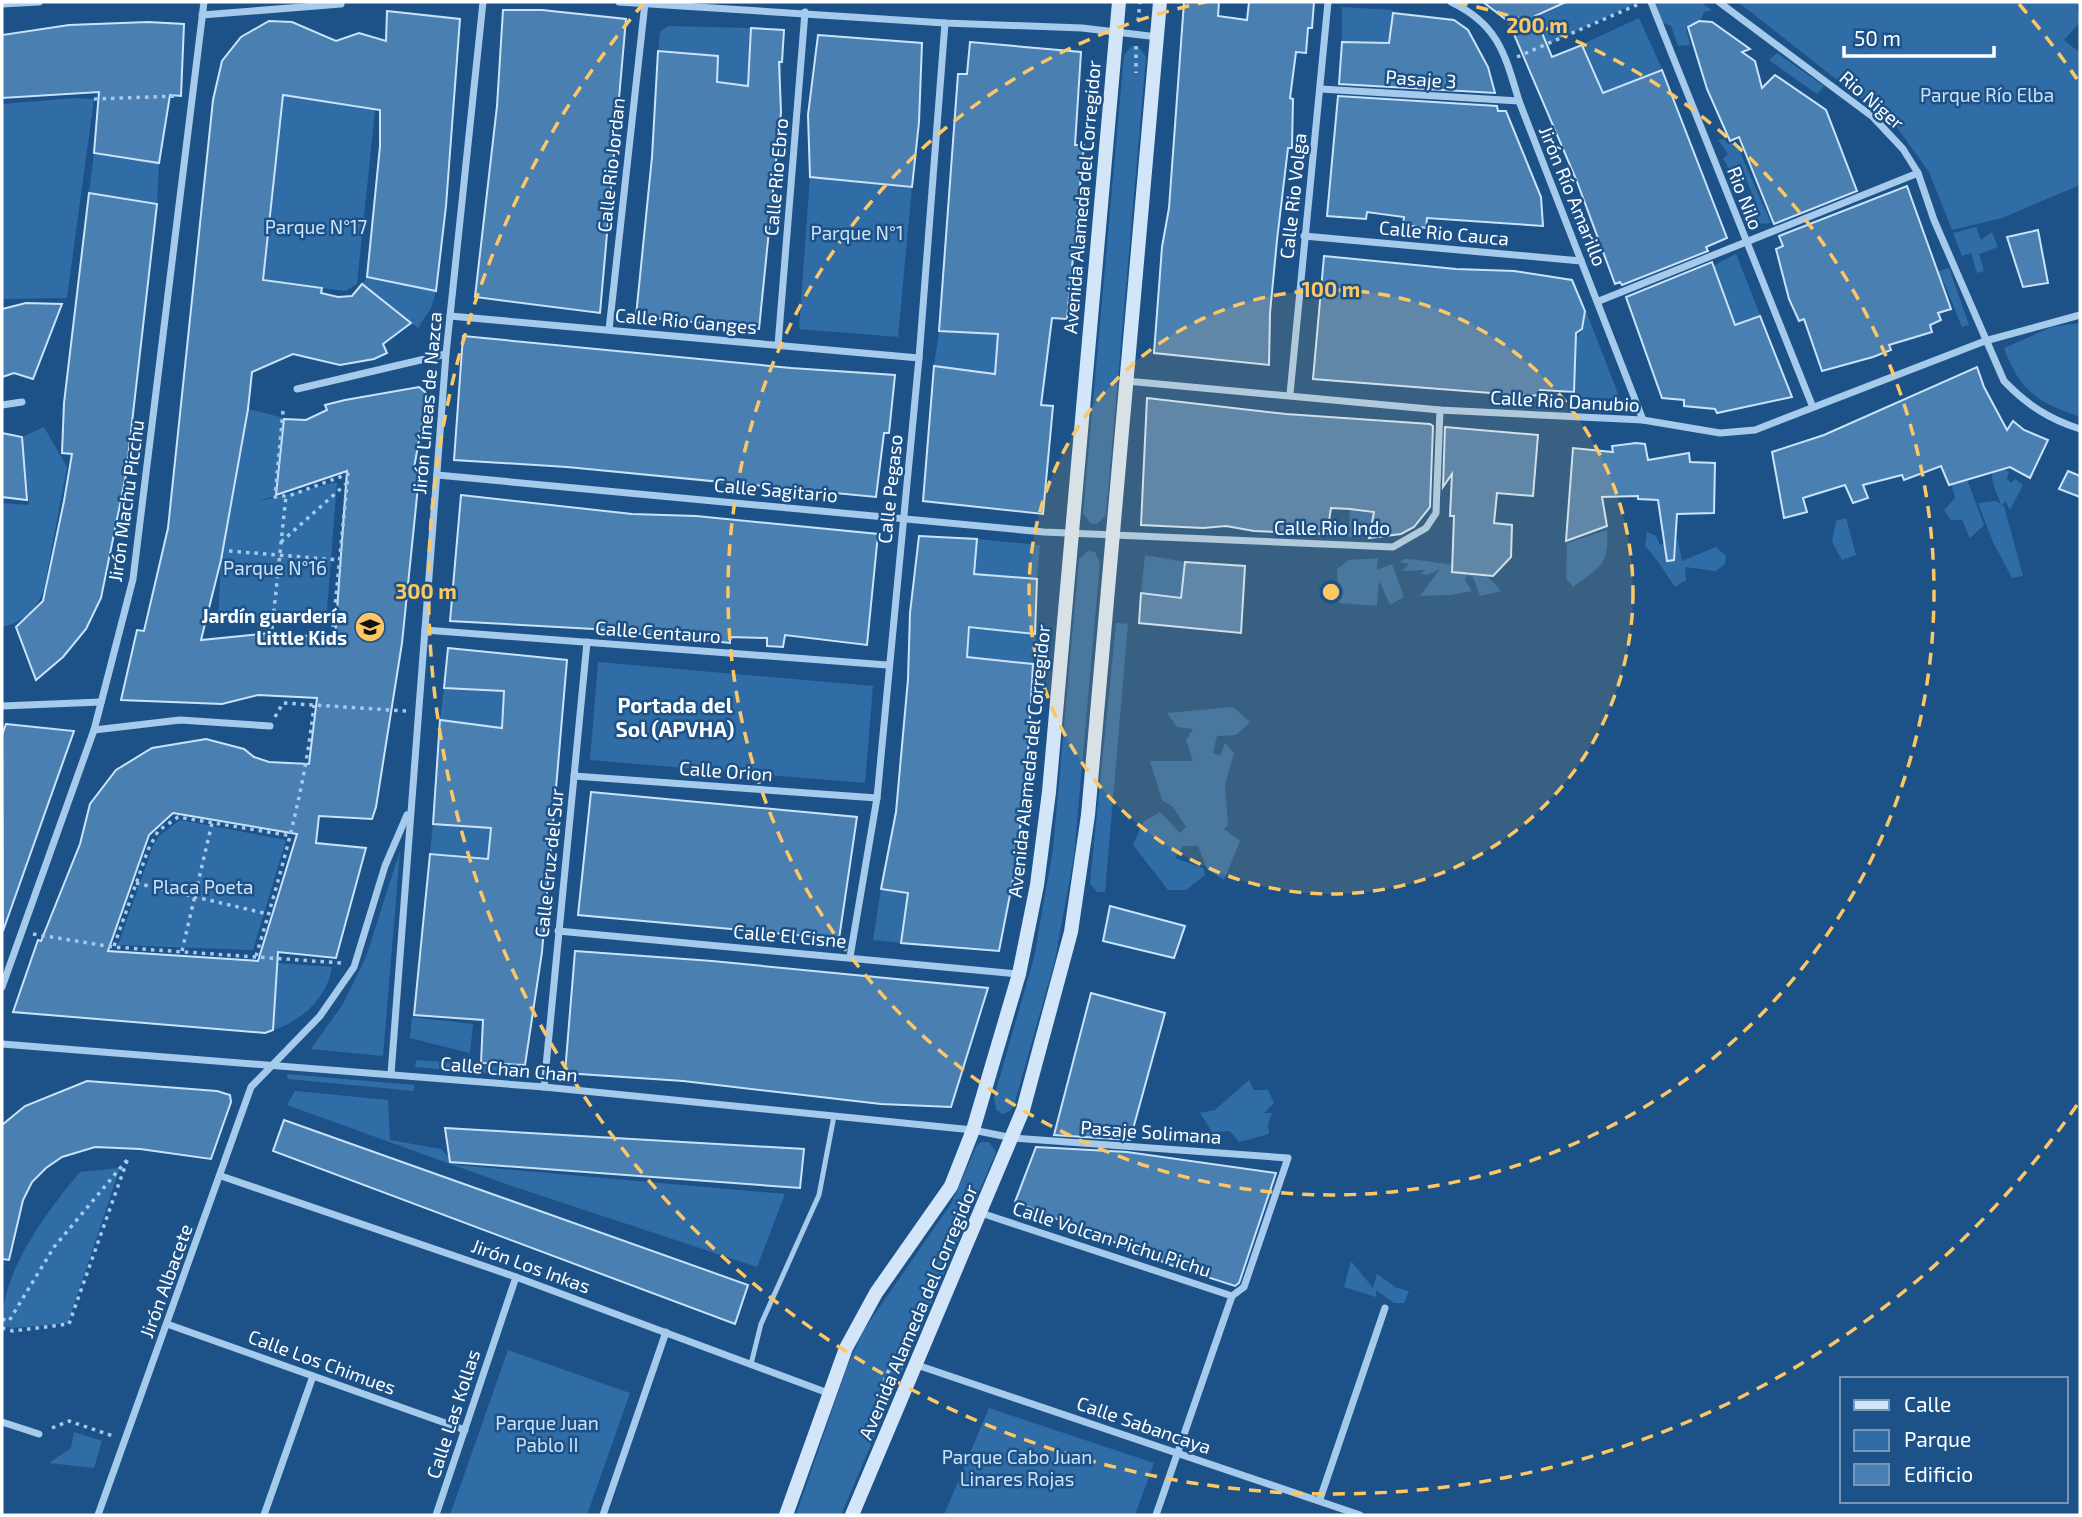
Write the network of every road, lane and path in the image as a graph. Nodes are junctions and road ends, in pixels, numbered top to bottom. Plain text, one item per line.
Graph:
1 (40, 2) edge
2 (204, 2) edge
3 (483, 2) edge
4 (619, 2) edge
5 (1119, 2) edge
6 (1160, 2) edge
7 (1328, 2) edge
8 (1451, 2) edge
9 (1644, 2) edge
10 (1651, 2) edge
11 (1719, 2) edge
12 (645, 3) edge
13 (2, 4) edge
14 (341, 4) dead end
15 (805, 12) junction
16 (202, 15) junction
17 (945, 23) junction
18 (1116, 34) junction
19 (1158, 37) junction
20 (1507, 61) junction
21 (1321, 89) junction
22 (178, 96) dead end
23 (94, 99) dead end
24 (1519, 101) junction
25 (1918, 173) junction
26 (1304, 236) junction
27 (1746, 243) junction
28 (1581, 261) junction
29 (1599, 301) junction
30 (2080, 315) edge
31 (450, 316) junction
32 (609, 330) junction
33 (1985, 341) junction
34 (778, 345) junction
35 (446, 354) junction
36 (919, 358) junction
37 (1126, 381) junction
38 (297, 389) dead end
39 (1290, 394) junction
40 (22, 402) dead end
41 (2, 405) edge
42 (1812, 405) junction
43 (1440, 410) junction
44 (283, 411) dead end
45 (1643, 420) junction
46 (2080, 429) edge
47 (437, 475) junction
48 (347, 483) junction
49 (286, 496) junction
50 (904, 518) junction
51 (1071, 533) junction
52 (1113, 536) junction
53 (280, 543) junction
54 (229, 551) dead end
55 (278, 555) junction
56 (340, 560) junction
57 (333, 627) dead end
58 (272, 629) dead end
59 (425, 630) junction
60 (587, 642) junction
61 (887, 665) junction
62 (102, 702) junction
63 (314, 705) junction
64 (2, 706) edge
65 (418, 712) junction
66 (270, 726) joint
67 (94, 730) junction
68 (574, 776) junction
69 (877, 798) junction
70 (410, 808) junction
71 (212, 823) junction
72 (292, 836) junction
73 (136, 883) junction
74 (195, 897) junction
75 (268, 914) junction
76 (558, 930) junction
77 (22, 931) junction
78 (114, 947) junction
79 (182, 951) junction
80 (256, 956) junction
81 (850, 957) junction
82 (355, 963) junction
83 (1019, 974) junction
84 (2, 986) edge
85 (2, 1044) edge
86 (273, 1064) junction
87 (391, 1074) junction
88 (544, 1087) junction
89 (834, 1116) junction
90 (973, 1130) junction
91 (1013, 1138) junction
92 (221, 1176) junction
93 (981, 1213) junction
94 (516, 1277) junction
95 (1232, 1296) junction
96 (1385, 1308) dead end
97 (2, 1318) edge
98 (167, 1324) junction
99 (2, 1328) edge
100 (666, 1332) junction
101 (751, 1364) junction
102 (917, 1365) junction
103 (313, 1376) junction
104 (828, 1392) junction
105 (2, 1422) edge
106 (465, 1430) junction
107 (39, 1434) joint
108 (125, 1440) junction
109 (1177, 1454) junction
110 (1320, 1499) junction
111 (99, 1515) edge
112 (264, 1515) edge
113 (436, 1515) edge
114 (603, 1515) edge
115 (786, 1515) edge
116 (852, 1515) edge
117 (1156, 1515) edge
118 (1360, 1515) edge

1 - 13 street
2 - 16 street, Jirón Machu Picchu
3 - 31 street, Jirón Líneas de Nazca
4 - 12 street
5 - 18 main road, Avenida Alameda del Corregidor
6 - 19 main road, Avenida Alameda del Corregidor
7 - 21 street, Calle Rio Volga
8 - 20 street, Jirón Río Amarillo
9 - 20 path
10 - 27 street, Rio Nilo
11 - 25 street, Rio Niger
12 - 15 street
12 - 32 street, Calle Rio Jordan
14 - 16 street
15 - 17 street
15 - 34 street, Calle Rio Ebro
16 - 62 street, Jirón Machu Picchu
17 - 18 street
17 - 36 street, Calle Pegaso
18 - 19 street
18 - 51 main road, Avenida Alameda del Corregidor
19 - 37 main road, Avenida Alameda del Corregidor
20 - 24 street, Jirón Río Amarillo
21 - 24 street, Pasaje 3
21 - 26 street, Calle Rio Volga
22 - 23 path
24 - 28 street, Jirón Río Amarillo
25 - 27 street
25 - 33 street, Rio Niger
26 - 28 street, Calle Rio Cauca
26 - 39 street, Calle Rio Volga
27 - 29 street
27 - 42 street, Rio Nilo
28 - 29 street, Jirón Río Amarillo
29 - 45 street, Jirón Río Amarillo
30 - 33 street, Calle Rio Danubio
31 - 32 street, Calle Rio Ganges
31 - 35 street, Jirón Líneas de Nazca
32 - 34 street, Calle Rio Ganges
33 - 42 street, Calle Rio Danubio
33 - 46 street, Rio Niger
34 - 36 street, Calle Rio Ganges
35 - 38 street
35 - 47 street, Jirón Líneas de Nazca
36 - 50 street, Calle Pegaso
37 - 39 street, Calle Rio Danubio
37 - 52 main road, Avenida Alameda del Corregidor
39 - 43 street, Calle Rio Danubio
40 - 41 street
42 - 45 street, Calle Rio Danubio
43 - 45 street, Calle Rio Danubio
43 - 52 street, Calle Rio Indo
44 - 49 path
47 - 50 street, Calle Sagitario
47 - 59 street, Jirón Líneas de Nazca
48 - 49 path
48 - 53 path
48 - 56 path
49 - 53 path
50 - 51 street, Calle Sagitario
50 - 61 street, Calle Pegaso
51 - 52 street, Calle Sagitario
51 - 83 main road, Avenida Alameda del Corregidor
52 - 91 main road, Avenida Alameda del Corregidor
53 - 55 path
54 - 55 path
55 - 56 path
55 - 58 path
56 - 57 path
59 - 60 street, Calle Centauro
59 - 65 street, Jirón Líneas de Nazca
60 - 61 street, Calle Centauro
60 - 68 street, Calle Cruz del Sur
61 - 69 street, Calle Pegaso
62 - 64 street
62 - 67 street, Jirón Machu Picchu
63 - 65 path
63 - 66 path
63 - 72 path
65 - 70 street, Jirón Líneas de Nazca
66 - 67 street
67 - 77 street, Jirón Machu Picchu
68 - 69 street, Calle Orion
68 - 76 street, Calle Cruz del Sur
69 - 81 street, Calle Pegaso
70 - 82 street, Jirón Líneas de Nazca
70 - 87 street, Jirón Líneas de Nazca
71 - 72 path
71 - 73 path
71 - 74 path
72 - 75 path
73 - 74 path
73 - 78 path
74 - 75 path
74 - 79 path
75 - 80 path
76 - 81 street, Calle El Cisne
76 - 88 street, Calle Cruz del Sur
77 - 78 path
77 - 84 street, Jirón Machu Picchu
78 - 79 path
79 - 80 path
80 - 82 path
81 - 83 street, Calle El Cisne
82 - 86 street, Jirón Líneas de Nazca
83 - 90 main road, Avenida Alameda del Corregidor
85 - 86 street, Calle Chan Chan
86 - 87 street, Calle Chan Chan
86 - 92 street, Jirón Albacete
87 - 88 street, Calle Chan Chan
88 - 89 street, Calle Chan Chan
89 - 90 street, Calle Chan Chan
89 - 101 lane
90 - 91 street, Calle Chan Chan
90 - 104 main road, Avenida Alameda del Corregidor
91 - 93 main road, Avenida Alameda del Corregidor
91 - 95 street, Pasaje Solimana
92 - 94 street, Jirón Los Inkas
92 - 98 street, Jirón Albacete
93 - 95 street, Calle Volcan Pichu Pichu
93 - 102 main road, Avenida Alameda del Corregidor
94 - 100 street, Jirón Los Inkas
94 - 106 street, Calle Las Kollas
95 - 109 street
96 - 110 street
97 - 99 path
98 - 103 street, Calle Los Chimues
98 - 108 street, Jirón Albacete
100 - 101 street, Jirón Los Inkas
100 - 114 street
101 - 104 street, Jirón Los Inkas
102 - 109 street, Calle Sabancaya
102 - 116 main road, Avenida Alameda del Corregidor
103 - 106 street, Calle Los Chimues
103 - 112 street
104 - 115 main road, Avenida Alameda del Corregidor
105 - 107 street
106 - 113 street, Calle Las Kollas
107 - 108 path
108 - 111 street, Jirón Albacete
109 - 110 street, Calle Sabancaya
109 - 117 street
110 - 118 street, Calle Sabancaya

